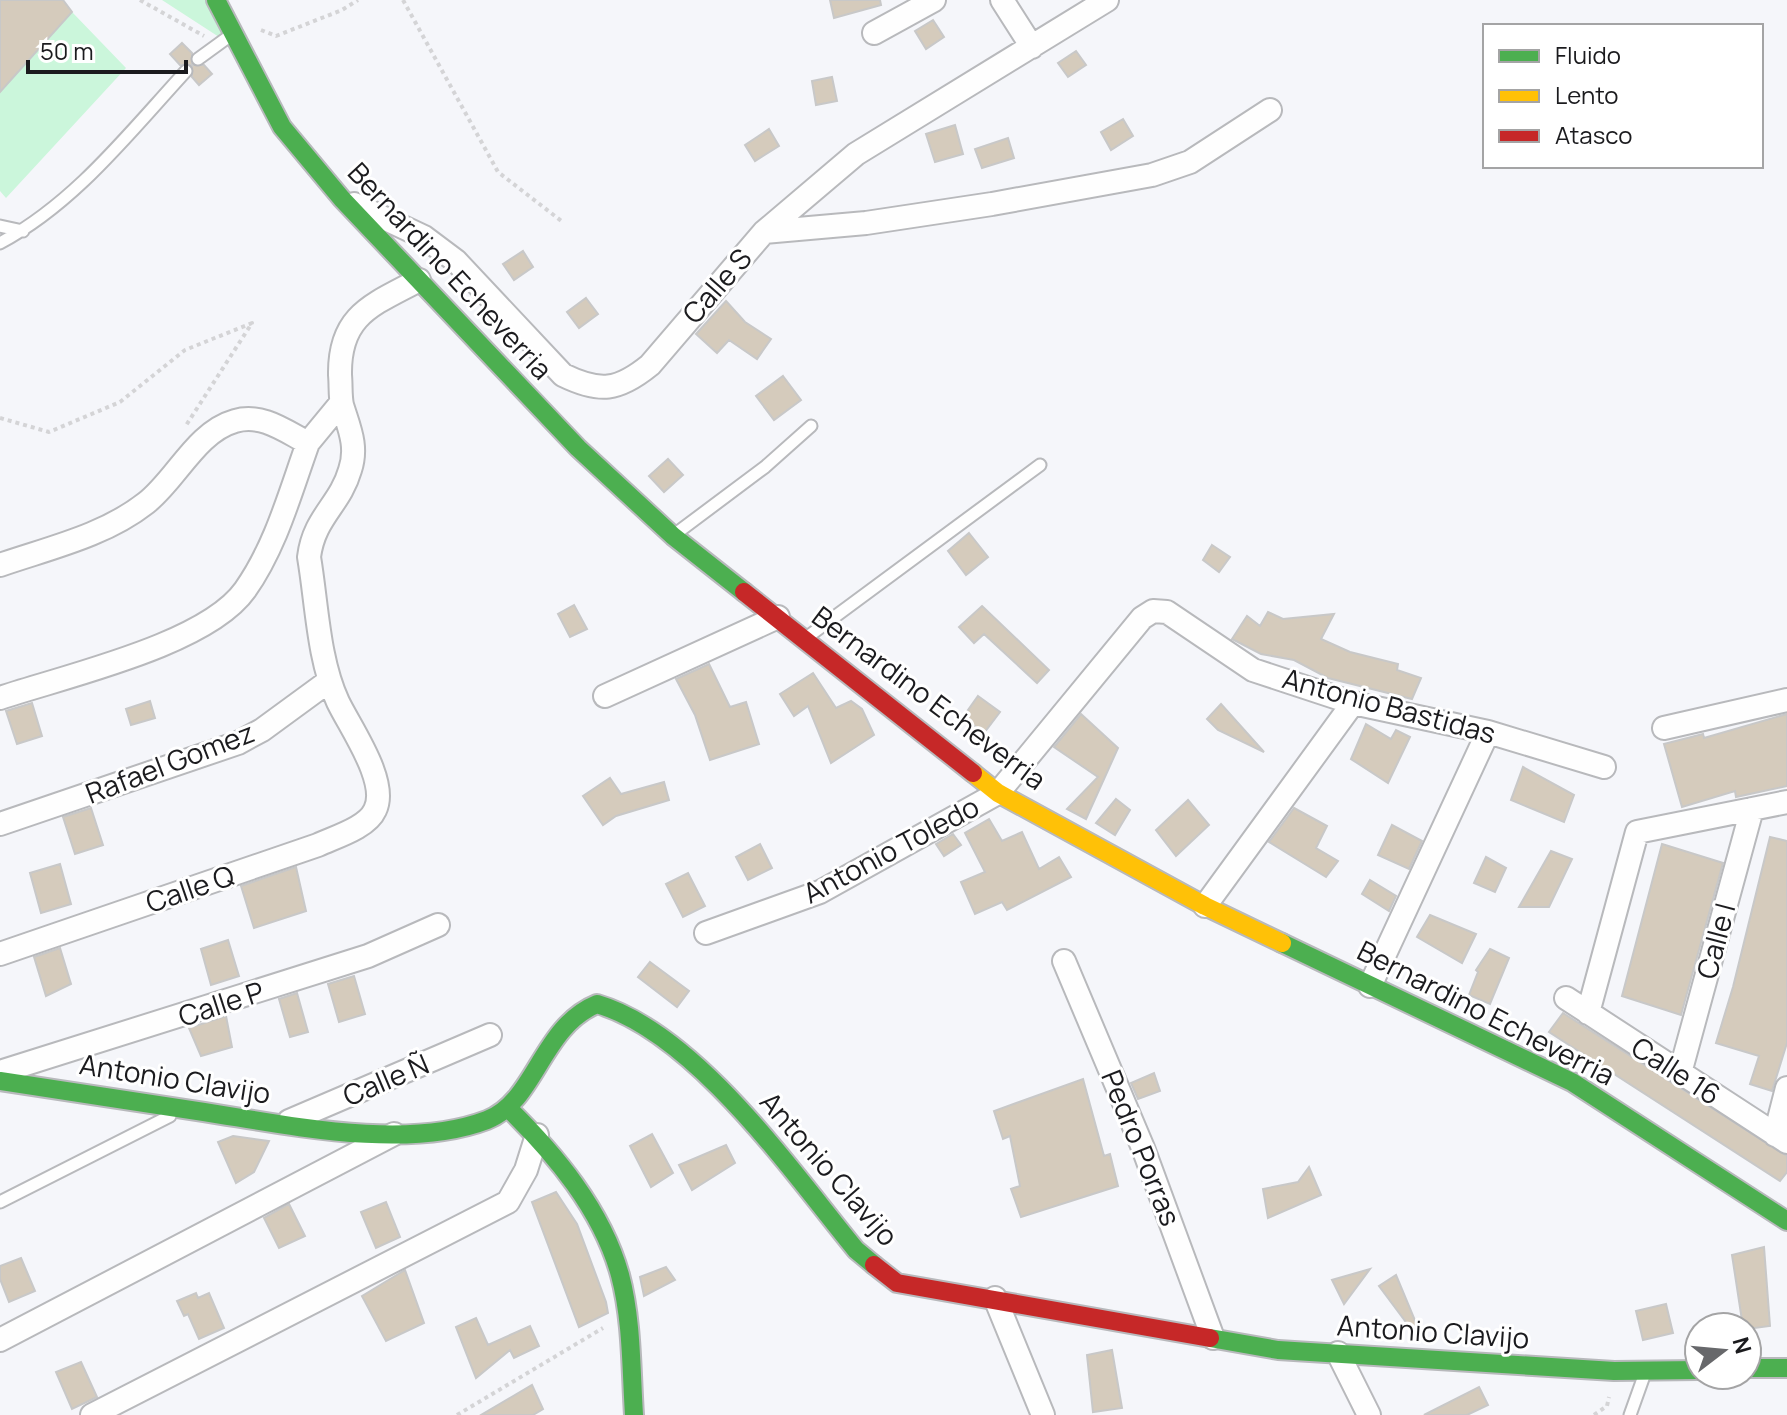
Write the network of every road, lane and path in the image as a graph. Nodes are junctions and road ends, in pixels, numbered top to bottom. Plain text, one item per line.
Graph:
1 (140, 0) edge
2 (358, 0) edge
3 (403, 0) edge
4 (934, 0) edge
5 (1002, 0) edge
6 (1107, 0) edge
7 (219, 7) edge
8 (874, 33) dead end
9 (225, 39) junction
10 (1032, 47) junction
11 (198, 59) dead end
12 (186, 71) dead end
13 (1270, 110) dead end
14 (342, 199) junction
15 (564, 223) dead end
16 (0, 226) edge
17 (23, 231) junction
18 (764, 232) junction
19 (0, 243) edge
20 (419, 280) junction
21 (341, 403) junction
22 (0, 418) edge
23 (811, 426) dead end
24 (183, 436) dead end
25 (308, 443) junction
26 (1040, 465) dead end
27 (673, 536) junction
28 (0, 565) edge
29 (778, 617) junction
30 (1142, 618) joint
31 (806, 639) junction
32 (329, 681) junction
33 (605, 696) dead end
34 (0, 698) edge
35 (1787, 700) edge
36 (1353, 703) junction
37 (1664, 728) dead end
38 (1488, 732) junction
39 (1604, 767) dead end
40 (998, 793) junction
41 (1787, 802) edge
42 (1752, 809) junction
43 (0, 824) edge
44 (1205, 906) junction
45 (438, 925) dead end
46 (706, 933) dead end
47 (0, 954) edge
48 (1064, 961) dead end
49 (1370, 986) junction
50 (1566, 998) dead end
51 (1588, 1013) junction
52 (490, 1035) dead end
53 (0, 1072) edge
54 (1680, 1073) junction
55 (0, 1081) edge
56 (1787, 1088) edge
57 (508, 1108) junction
58 (185, 1109) junction
59 (282, 1124) junction
60 (395, 1134) junction
61 (537, 1135) junction
62 (1781, 1138) edge
63 (0, 1202) edge
64 (1787, 1221) edge
65 (995, 1298) junction
66 (626, 1314) junction
67 (1213, 1338) junction
68 (0, 1340) edge
69 (1338, 1353) junction
70 (1763, 1368) edge
71 (1787, 1368) edge
72 (1683, 1371) edge
73 (1645, 1372) junction
74 (92, 1415) edge
75 (457, 1415) edge
76 (634, 1415) edge
77 (1043, 1415) edge
78 (1369, 1415) edge
79 (1630, 1415) edge

1 - 9 path
2 - 7 path
3 - 15 path
4 - 8 street
5 - 10 street
6 - 10 street, Calle S
7 - 9 street, Bernardino Echeverria
9 - 11 lane
9 - 14 street, Bernardino Echeverria
10 - 18 street, Calle S
12 - 17 lane
13 - 18 street
14 - 18 street, Calle S
14 - 20 street, Bernardino Echeverria
16 - 17 lane
17 - 19 lane
20 - 21 street
20 - 27 street, Bernardino Echeverria
21 - 25 street
21 - 32 street
22 - 24 path
23 - 27 lane
25 - 28 street
25 - 34 street
26 - 31 lane
27 - 29 street, Bernardino Echeverria
29 - 31 street, Bernardino Echeverria
29 - 33 street
30 - 36 street, Antonio Bastidas
30 - 40 street, Antonio Toledo
31 - 40 street, Bernardino Echeverria
32 - 43 street, Rafael Gomez
32 - 47 street, Calle Q
35 - 37 street
36 - 38 street, Antonio Bastidas
36 - 44 street
38 - 39 street, Antonio Bastidas
38 - 49 street
40 - 44 street, Bernardino Echeverria
40 - 46 street, Antonio Toledo
41 - 42 street
42 - 51 street
42 - 54 street, Calle I
44 - 49 street, Bernardino Echeverria
45 - 53 street, Calle P
48 - 67 street, Pedro Porras
49 - 64 street, Bernardino Echeverria
50 - 51 street, Calle 16
51 - 54 street, Calle 16
52 - 59 street, Calle Ñ
54 - 62 street, Calle 16
55 - 58 street, Antonio Clavijo
56 - 62 street
57 - 60 street, Antonio Clavijo
57 - 61 street
57 - 65 street, Antonio Clavijo
58 - 59 street, Antonio Clavijo
58 - 63 lane
59 - 60 street, Antonio Clavijo
60 - 68 street
61 - 66 street
61 - 74 street
65 - 67 street, Antonio Clavijo
65 - 77 street
66 - 75 path
66 - 76 street
67 - 69 street, Antonio Clavijo
69 - 73 street, Antonio Clavijo
69 - 78 street
70 - 71 street
72 - 73 street, Antonio Clavijo
73 - 79 lane

